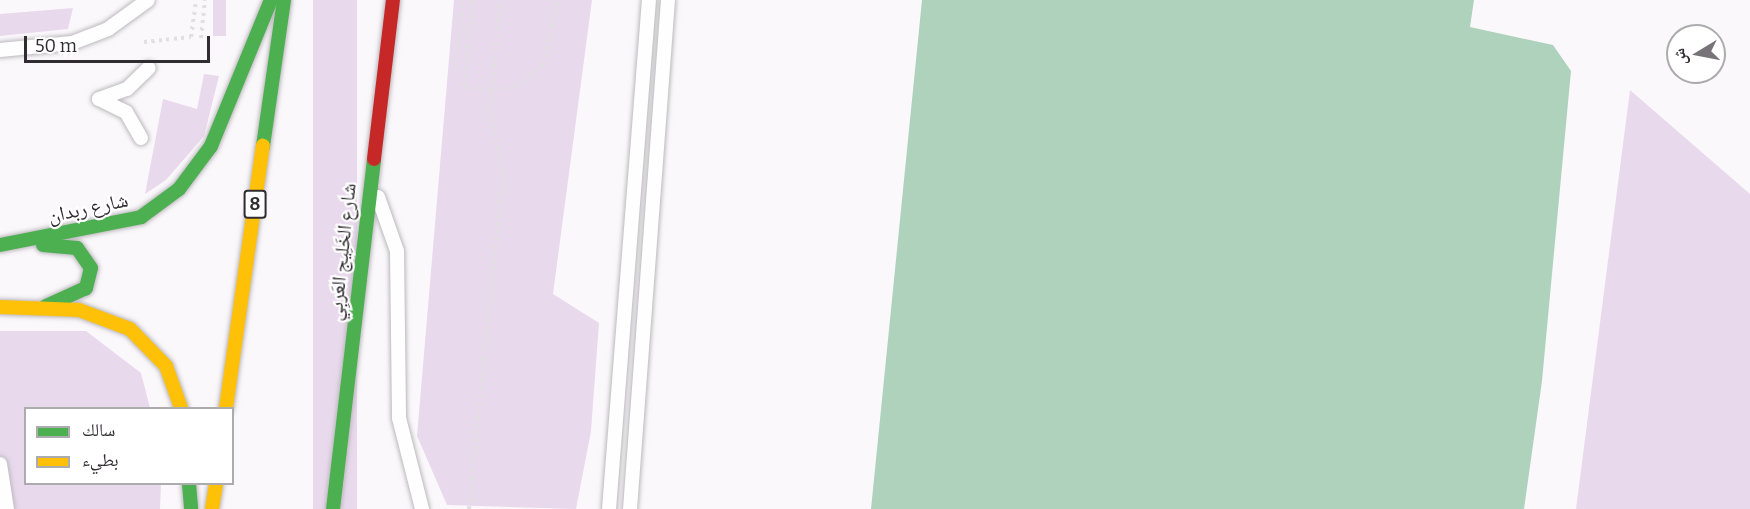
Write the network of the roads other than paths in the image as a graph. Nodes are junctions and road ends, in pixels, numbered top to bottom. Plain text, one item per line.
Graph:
1 (148, 0) edge
2 (272, 0) edge
3 (284, 0) edge
4 (393, 0) edge
5 (649, 0) edge
6 (668, 0) edge
7 (0, 50) edge
8 (148, 68) dead end
9 (141, 138) dead end
10 (369, 179) junction
11 (2, 245) edge
12 (46, 306) junction
13 (0, 307) edge
14 (181, 407) edge
15 (226, 407) edge
16 (0, 464) edge
17 (189, 485) edge
18 (216, 485) edge
19 (7, 509) edge
20 (191, 509) edge
21 (212, 509) edge
22 (333, 509) edge
23 (422, 509) edge
24 (609, 509) edge
25 (630, 509) edge

1 - 7 lane
2 - 11 main road, شارع ربدان
3 - 15 main road, 8
4 - 10 main road, شارع الخَلِيج العَربِي
5 - 24 lane
6 - 25 lane
8 - 9 lane
10 - 22 main road, شارع الخَلِيج العَربِي
10 - 23 lane
11 - 12 main road
12 - 13 main road
12 - 14 main road
16 - 19 lane
17 - 20 main road
18 - 21 main road

